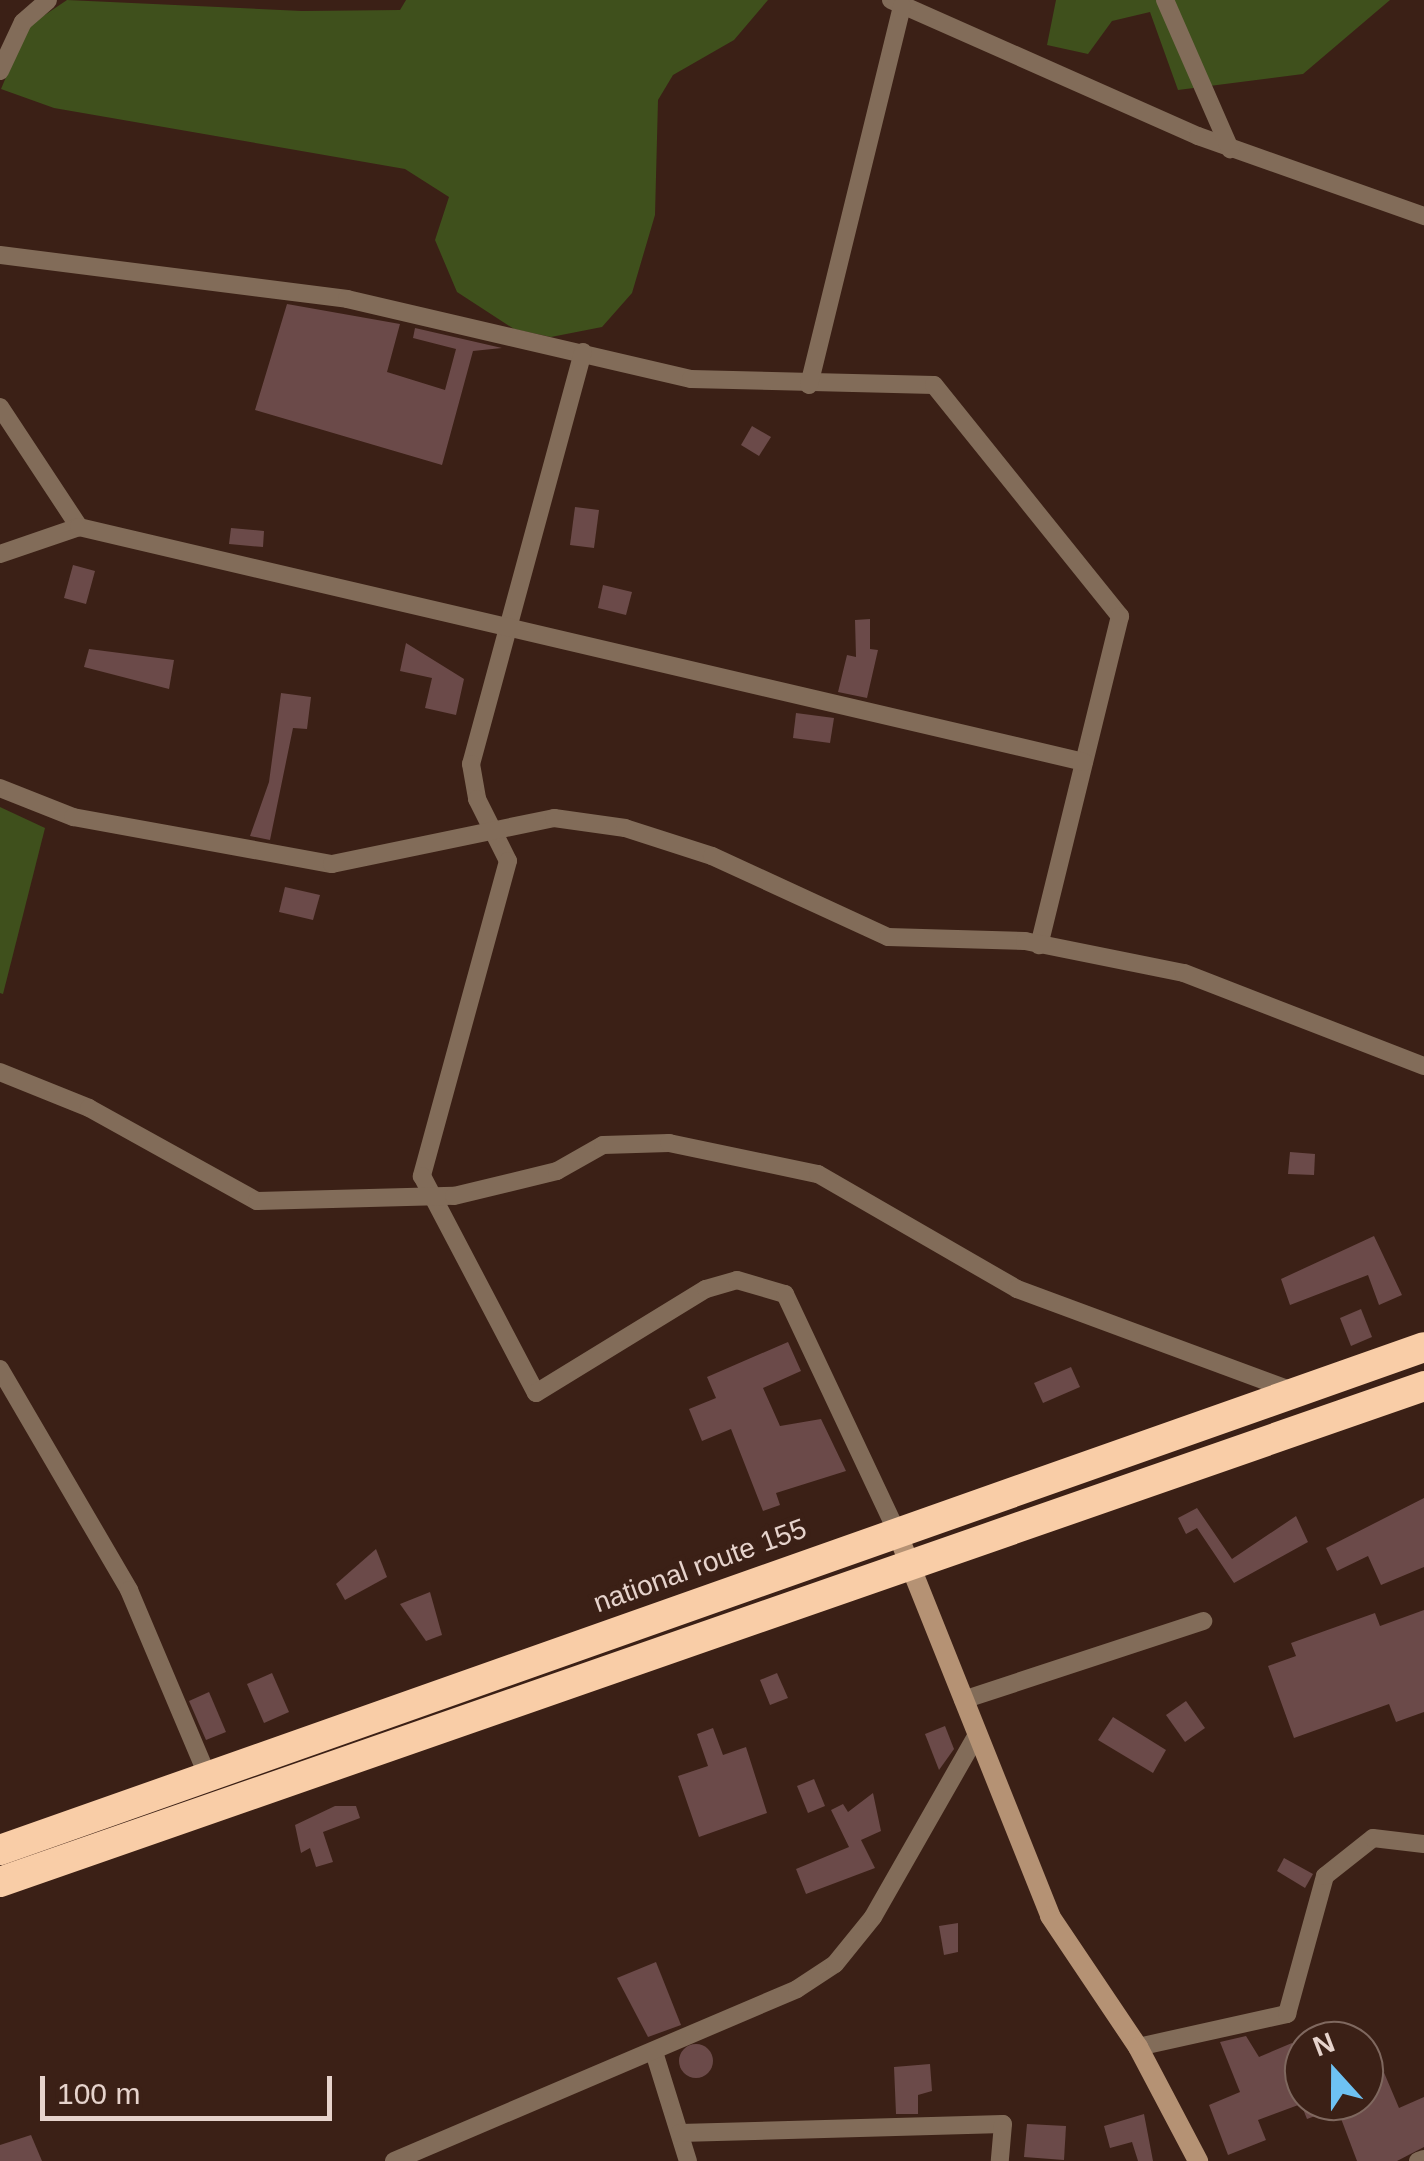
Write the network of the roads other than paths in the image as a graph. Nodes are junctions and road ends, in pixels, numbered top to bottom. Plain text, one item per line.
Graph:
1 (48, 0) edge
2 (1165, 0) edge
3 (897, 3) edge
4 (0, 72) edge
5 (1230, 149) junction
6 (1424, 216) edge
7 (0, 255) edge
8 (583, 352) junction
9 (809, 385) junction
10 (0, 407) edge
11 (79, 528) junction
12 (0, 554) edge
13 (511, 623) junction
14 (1084, 762) junction
15 (0, 788) edge
16 (500, 832) junction
17 (1039, 945) junction
18 (1424, 1066) edge
19 (0, 1072) edge
20 (434, 1196) junction
21 (1424, 1347) edge
22 (0, 1369) edge
23 (1424, 1386) edge
24 (1295, 1392) junction
25 (896, 1530) junction
26 (910, 1565) junction
27 (1202, 1621) dead end
28 (964, 1700) junction
29 (976, 1738) junction
30 (208, 1776) junction
31 (1424, 1844) edge
32 (0, 1850) edge
33 (0, 1882) edge
34 (1138, 2047) junction
35 (654, 2052) junction
36 (680, 2133) junction
37 (394, 2161) edge
38 (688, 2161) edge
39 (1000, 2161) edge
40 (1198, 2161) edge

1 - 4 street
2 - 5 street
3 - 5 street
3 - 9 street
5 - 6 street
7 - 8 street
8 - 9 street
8 - 13 street
9 - 14 street
10 - 11 street
11 - 12 street
11 - 13 street
13 - 14 street
13 - 16 street
14 - 17 street
15 - 16 street
16 - 17 street
16 - 20 street
17 - 18 street
19 - 20 street
20 - 24 street
20 - 25 street
21 - 24 highway, national route 155
22 - 30 street
23 - 26 highway
24 - 25 highway, national route 155
25 - 26 street
25 - 30 highway, national route 155
26 - 28 street
26 - 33 highway
27 - 28 street
28 - 29 street
29 - 34 street
29 - 35 street
30 - 32 highway, national route 155
31 - 34 street
34 - 40 street
35 - 36 street
35 - 37 street
36 - 38 street
36 - 39 street

